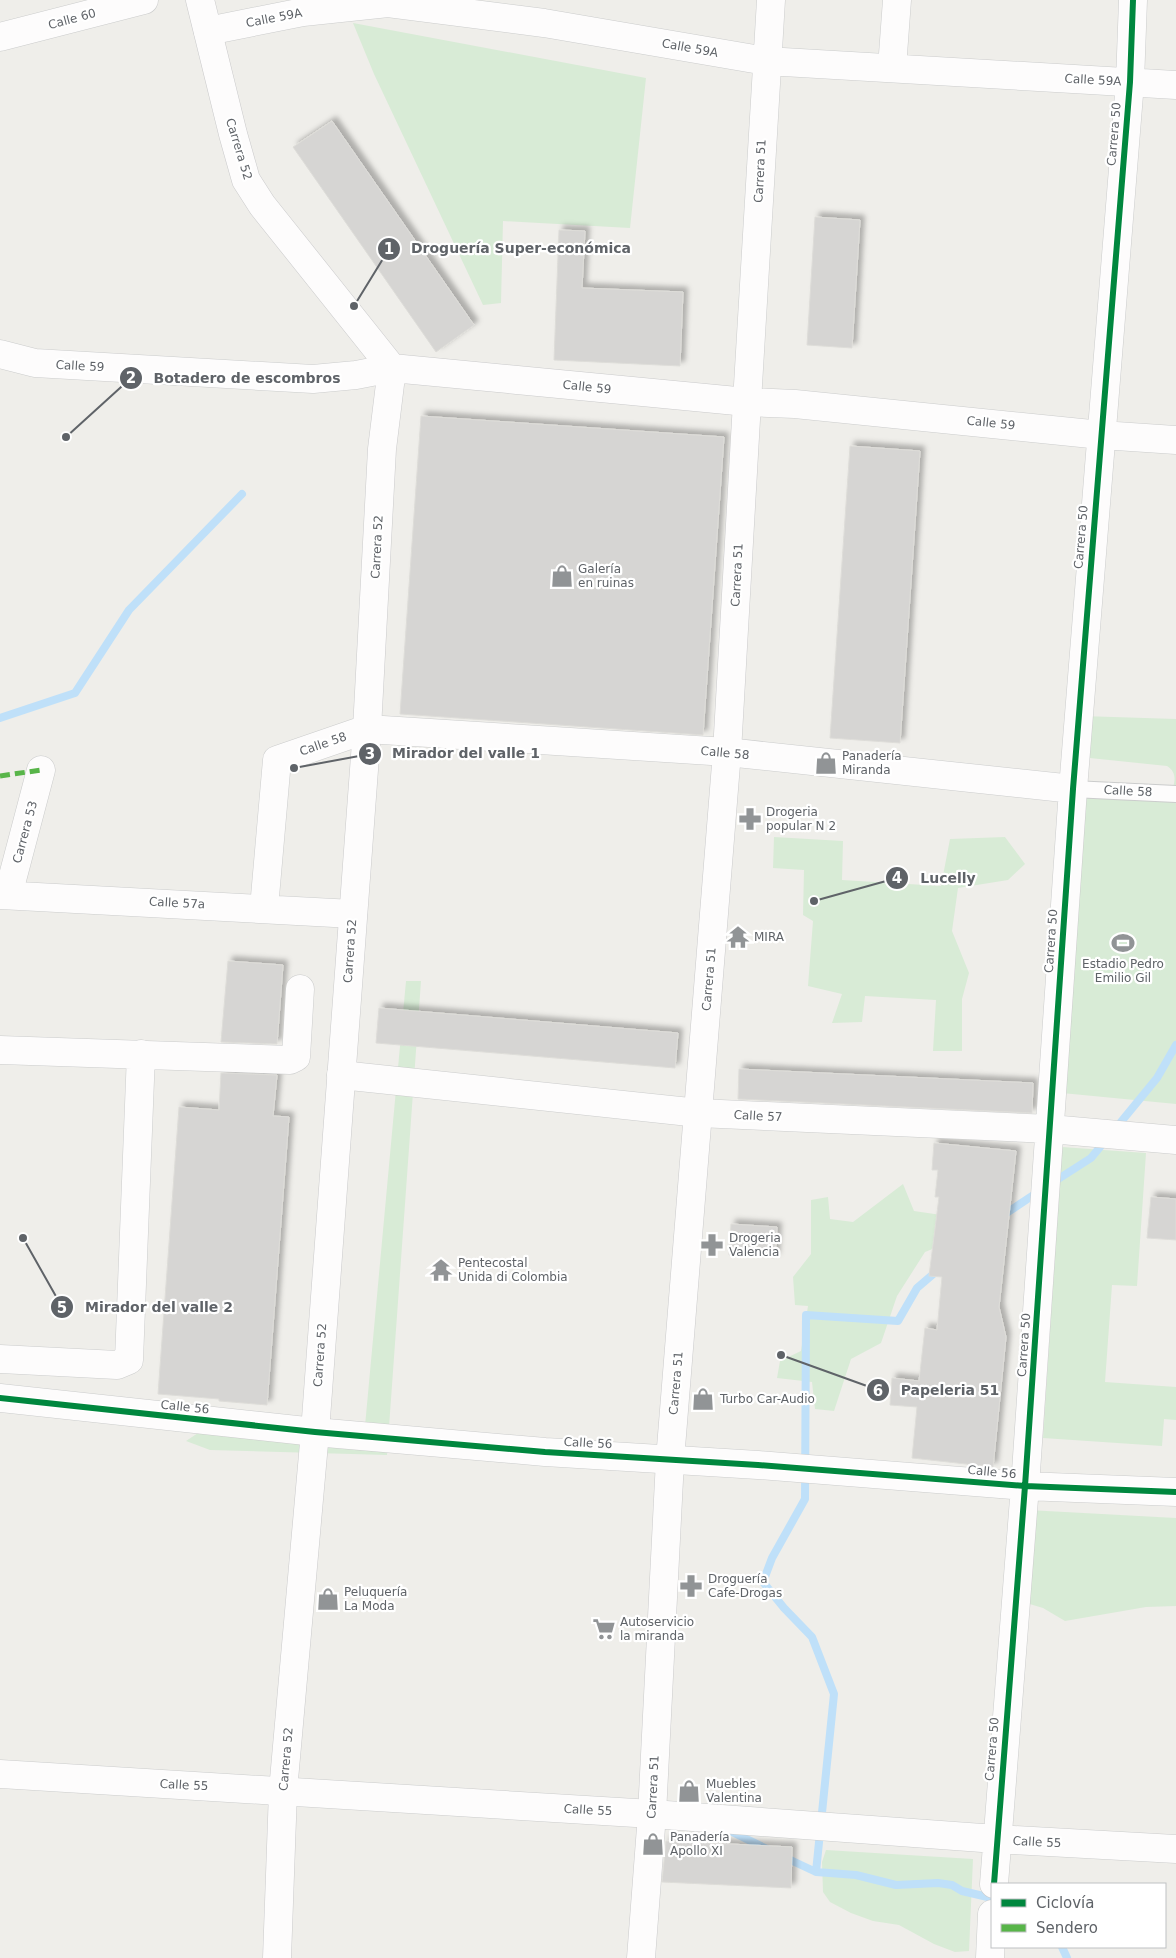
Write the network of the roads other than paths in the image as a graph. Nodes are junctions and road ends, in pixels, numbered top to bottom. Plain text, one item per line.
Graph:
1 (144, 0) edge
2 (200, 0) edge
3 (770, 0) edge
4 (896, 0) edge
5 (1133, 0) edge
6 (208, 31) junction
7 (0, 37) edge
8 (766, 61) junction
9 (892, 68) junction
10 (1130, 82) junction
11 (1176, 85) edge
12 (0, 354) edge
13 (392, 368) junction
14 (747, 402) junction
15 (1101, 434) junction
16 (1176, 440) edge
17 (367, 729) junction
18 (727, 752) junction
19 (42, 770) dead end
20 (1072, 789) junction
21 (1176, 794) edge
22 (4, 895) edge
23 (264, 908) junction
24 (353, 914) junction
25 (300, 990) dead end
26 (0, 1050) edge
27 (141, 1054) junction
28 (341, 1075) junction
29 (699, 1113) junction
30 (1050, 1129) junction
31 (1176, 1140) edge
32 (0, 1359) edge
33 (0, 1398) edge
34 (314, 1432) junction
35 (670, 1460) junction
36 (1025, 1486) junction
37 (1176, 1492) edge
38 (0, 1774) edge
39 (283, 1792) junction
40 (652, 1814) junction
41 (996, 1839) junction
42 (1176, 1849) edge
43 (994, 1883) edge
44 (991, 1936) edge
45 (277, 1958) edge
46 (641, 1958) edge
47 (990, 1958) edge

1 - 7 street, Calle 60
2 - 6 street, Carrera 52
3 - 8 street, Carrera 51
4 - 9 street
5 - 10 street, Carrera 50
6 - 8 street, Calle 59A
6 - 13 street, Carrera 52
8 - 9 street, Calle 59A
8 - 14 street, Carrera 51
9 - 10 street, Calle 59A
10 - 11 street, Calle 59A
10 - 15 street, Carrera 50
12 - 13 street, Calle 59
13 - 14 street, Calle 59
13 - 17 street, Carrera 52
14 - 15 street, Calle 59
14 - 18 street, Carrera 51
15 - 16 street, Calle 59
15 - 20 street, Carrera 50
17 - 18 street, Calle 58
17 - 23 street, Calle 58
17 - 24 street, Carrera 52
18 - 20 street, Calle 58
18 - 29 street, Carrera 51
19 - 22 street, Carrera 53
20 - 21 lane, Calle 58
20 - 30 street, Carrera 50
22 - 23 street, Calle 57a
23 - 24 street, Calle 57a
24 - 28 street, Carrera 52
25 - 27 street
26 - 27 street
27 - 32 street
28 - 29 street, Calle 57
28 - 34 street, Carrera 52
29 - 30 street, Calle 57
29 - 35 street, Carrera 51
30 - 31 street, Calle 57
30 - 36 street, Carrera 50
33 - 34 street, Calle 56
34 - 35 street, Calle 56
34 - 39 street, Carrera 52
35 - 36 street, Calle 56
35 - 40 street, Carrera 51
36 - 37 street, Calle 56
36 - 41 street, Carrera 50
38 - 39 street, Calle 55
39 - 40 street, Calle 55
39 - 45 street, Carrera 52
40 - 41 street, Calle 55
40 - 46 street, Carrera 51
41 - 42 street, Calle 55
41 - 43 street, Carrera 50
44 - 47 street

